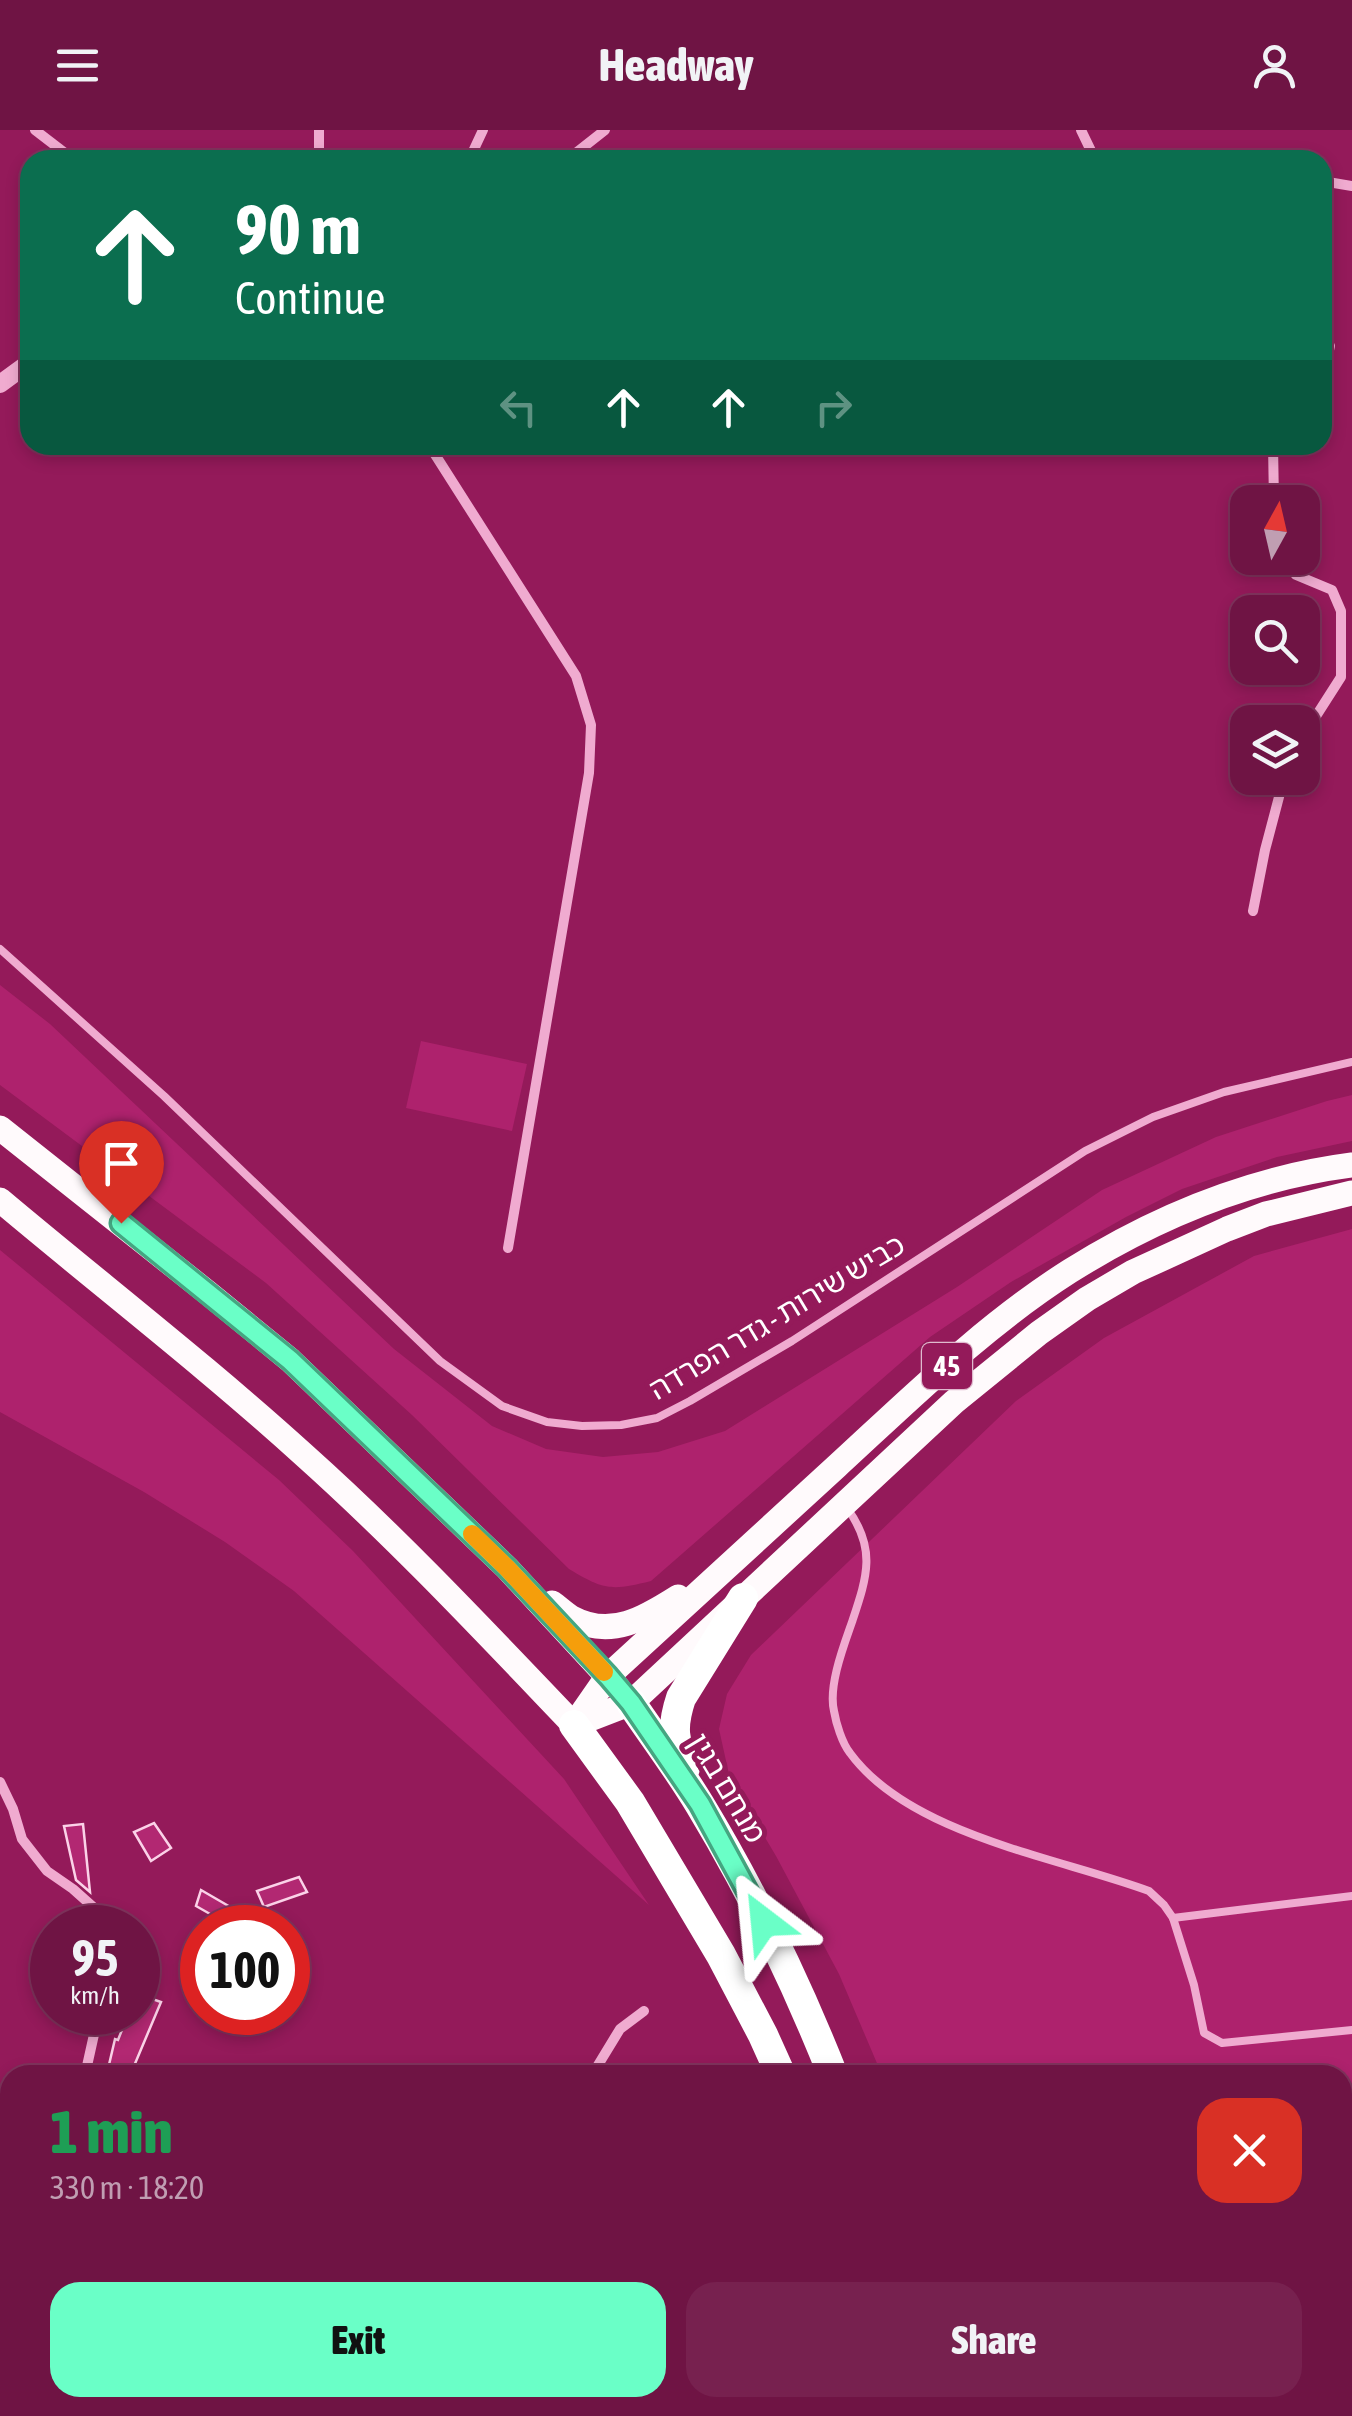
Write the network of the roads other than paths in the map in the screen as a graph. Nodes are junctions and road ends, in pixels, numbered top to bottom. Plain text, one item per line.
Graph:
1 (35, 130) edge
2 (605, 130) edge
3 (61, 150) edge
4 (580, 150) edge
5 (435, 455) edge
6 (1273, 455) edge
7 (1274, 485) edge
8 (1296, 575) edge
9 (1320, 709) edge
10 (1280, 795) edge
11 (1253, 910) dead end
12 (0, 949) edge
13 (1352, 1062) edge
14 (0, 1128) edge
15 (1352, 1165) edge
16 (1352, 1193) edge
17 (0, 1200) edge
18 (508, 1248) dead end
19 (844, 1504) junction
20 (733, 1562) junction
21 (507, 1568) junction
22 (744, 1598) junction
23 (608, 1676) junction
24 (631, 1703) junction
25 (574, 1726) junction
26 (0, 1782) edge
27 (700, 1804) junction
28 (1352, 1896) edge
29 (91, 1905) edge
30 (1174, 1918) junction
31 (644, 2011) dead end
32 (1352, 2030) edge
33 (94, 2035) edge
34 (87, 2065) edge
35 (598, 2065) edge
36 (776, 2065) edge
37 (829, 2065) edge

1 - 3 street
2 - 4 street
5 - 18 street
6 - 7 street
8 - 9 street
10 - 11 street
12 - 13 lane, כביש שירות - גדר הפרדה
14 - 21 highway
15 - 20 highway, 45
16 - 19 highway, 45
17 - 25 highway
19 - 22 highway, 45
19 - 30 lane
20 - 21 highway
20 - 23 highway, 45
21 - 23 highway
22 - 24 highway, 45
22 - 27 highway
23 - 24 highway
23 - 25 highway, 45
24 - 25 highway, 45
24 - 27 highway, מנחם בגין
25 - 36 highway
26 - 29 street
27 - 37 highway, מנחם בגין
28 - 30 lane
30 - 32 lane
31 - 35 street
33 - 34 street

